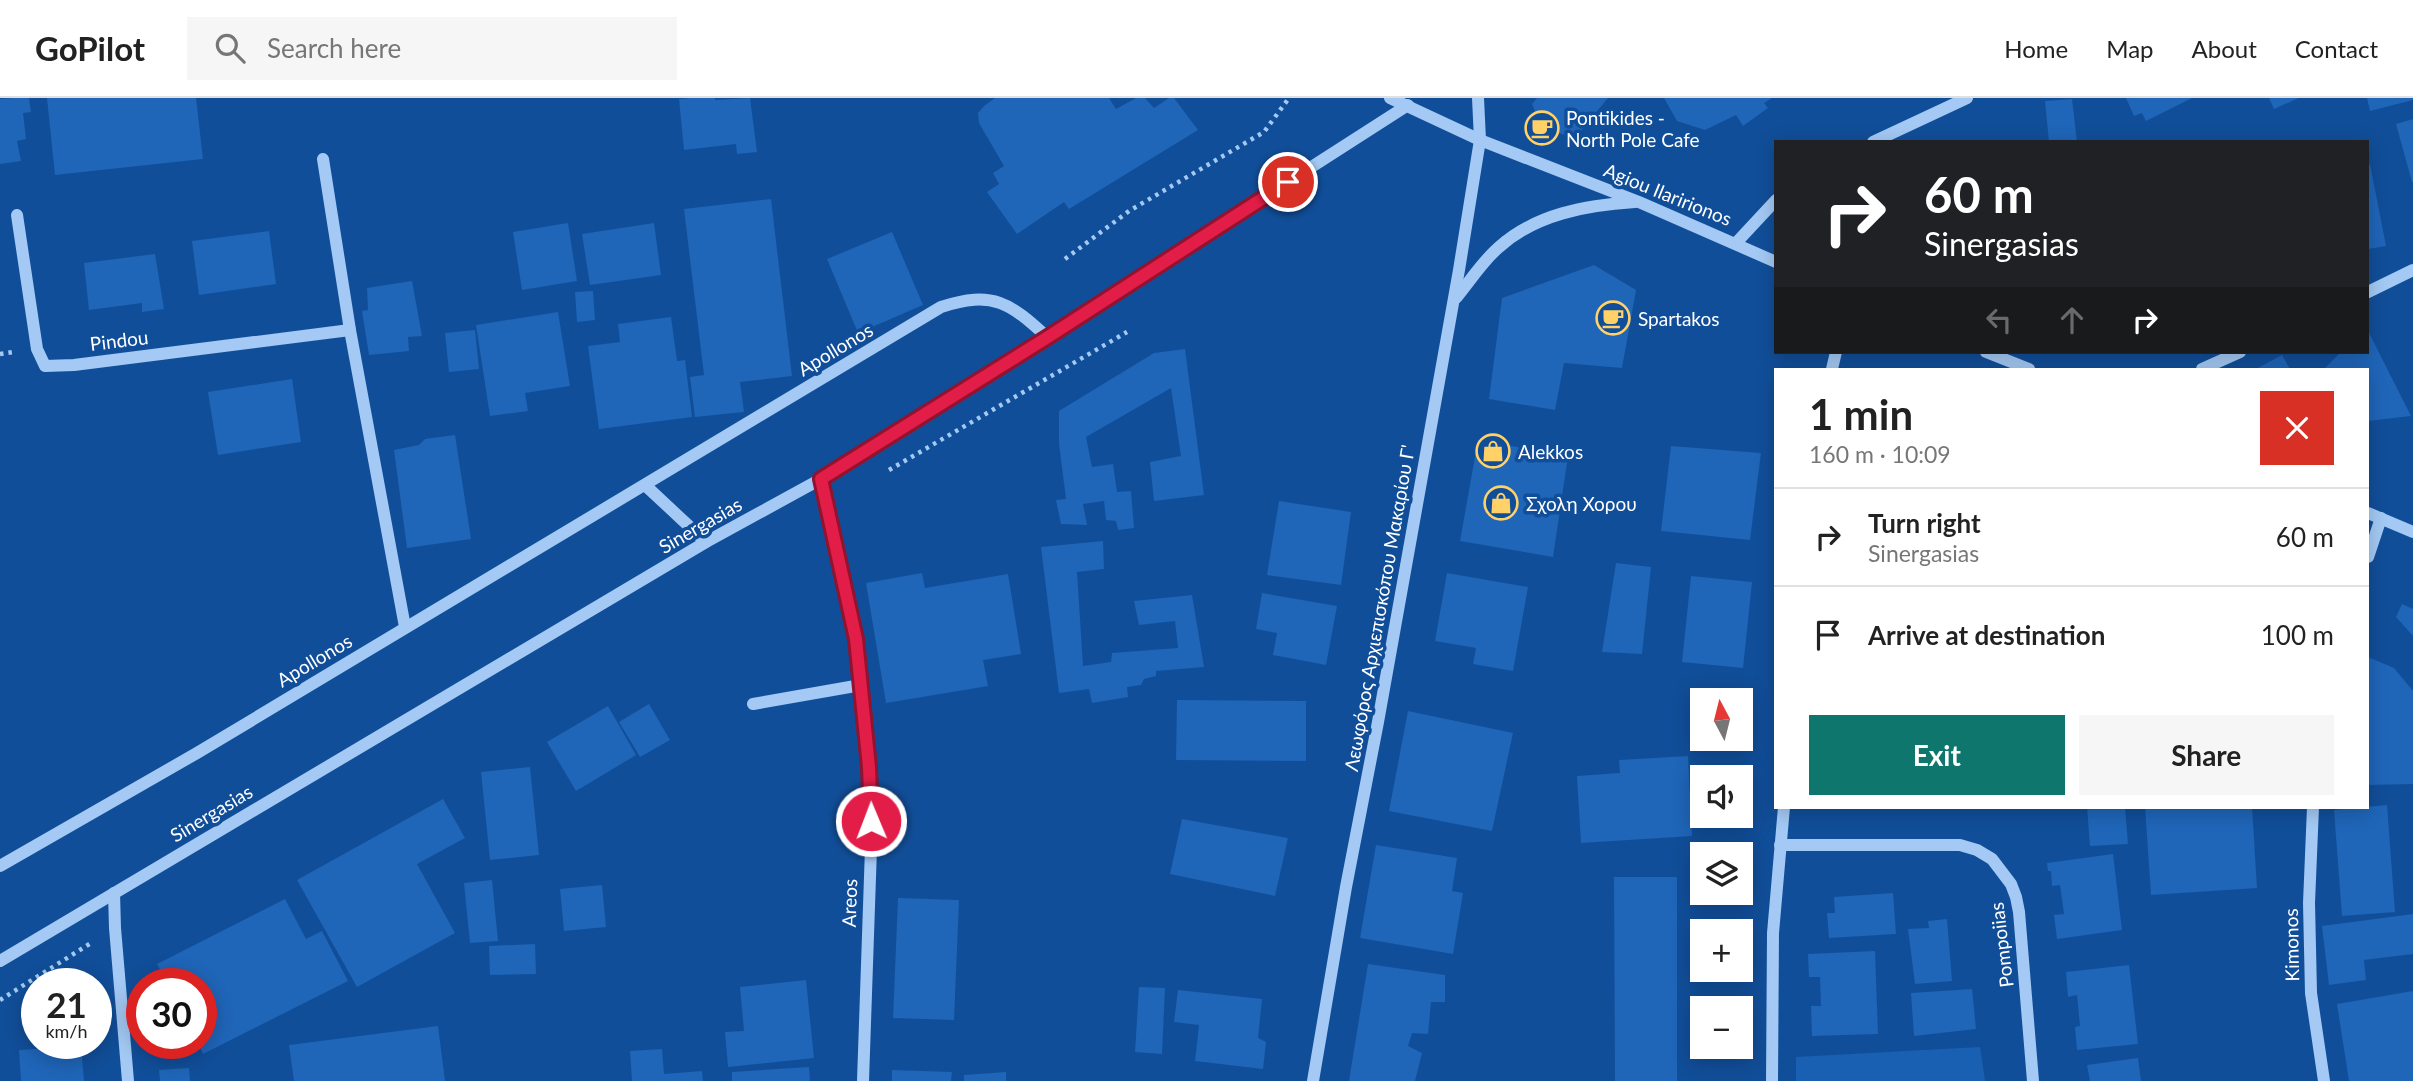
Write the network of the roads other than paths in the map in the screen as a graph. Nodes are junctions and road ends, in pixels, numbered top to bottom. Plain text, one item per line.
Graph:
1 (1390, 98) edge
2 (1478, 98) edge
3 (1967, 98) edge
4 (1408, 106) junction
5 (1877, 140) edge
6 (1480, 141) junction
7 (323, 159) dead end
8 (1639, 202) junction
9 (1774, 202) edge
10 (17, 215) dead end
11 (1736, 243) junction
12 (1774, 261) edge
13 (2413, 270) edge
14 (2369, 292) edge
15 (1454, 301) junction
16 (350, 330) junction
17 (1048, 337) junction
18 (1991, 354) edge
19 (2236, 354) edge
20 (2026, 368) edge
21 (2204, 368) edge
22 (821, 479) junction
23 (646, 486) junction
24 (2369, 513) edge
25 (2382, 519) junction
26 (2413, 532) edge
27 (706, 542) junction
28 (2369, 554) edge
29 (405, 628) junction
30 (861, 685) junction
31 (753, 704) dead end
32 (1784, 809) edge
33 (2313, 809) edge
34 (1780, 845) junction
35 (0, 866) edge
36 (114, 893) junction
37 (0, 961) edge
38 (128, 1081) edge
39 (863, 1081) edge
40 (1313, 1081) edge
41 (1772, 1081) edge
42 (2033, 1081) edge
43 (2324, 1081) edge

1 - 4 street, Agiou Ilaririonos
2 - 6 street, Λεωφόρος Αρχιεπισκόπου Μακαρίου Γ'
3 - 5 street
4 - 6 street, Agiou Ilaririonos
4 - 17 street, Sinergasias
6 - 8 street, Agiou Ilaririonos
6 - 15 street, Λεωφόρος Αρχιεπισκόπου Μακαρίου Γ'
7 - 16 street
8 - 11 street, Agiou Ilaririonos
8 - 15 street
9 - 11 street
10 - 16 street, Pindou
11 - 12 street, Agiou Ilaririonos
13 - 14 street
15 - 40 street, Λεωφόρος Αρχιεπισκόπου Μακαρίου Γ'
16 - 29 street
17 - 22 street, Sinergasias
17 - 23 street, Apollonos
18 - 20 street
19 - 21 street
22 - 27 street, Sinergasias
22 - 30 street, Areos
23 - 27 street
23 - 29 street, Apollonos
24 - 25 street
25 - 26 street
25 - 28 street
27 - 36 street, Sinergasias
29 - 35 street, Apollonos
30 - 31 street
30 - 39 street, Areos
32 - 34 street
33 - 43 street, Kimonos
34 - 41 street
34 - 42 street, Pompoiias
36 - 37 street, Sinergasias
36 - 38 street

